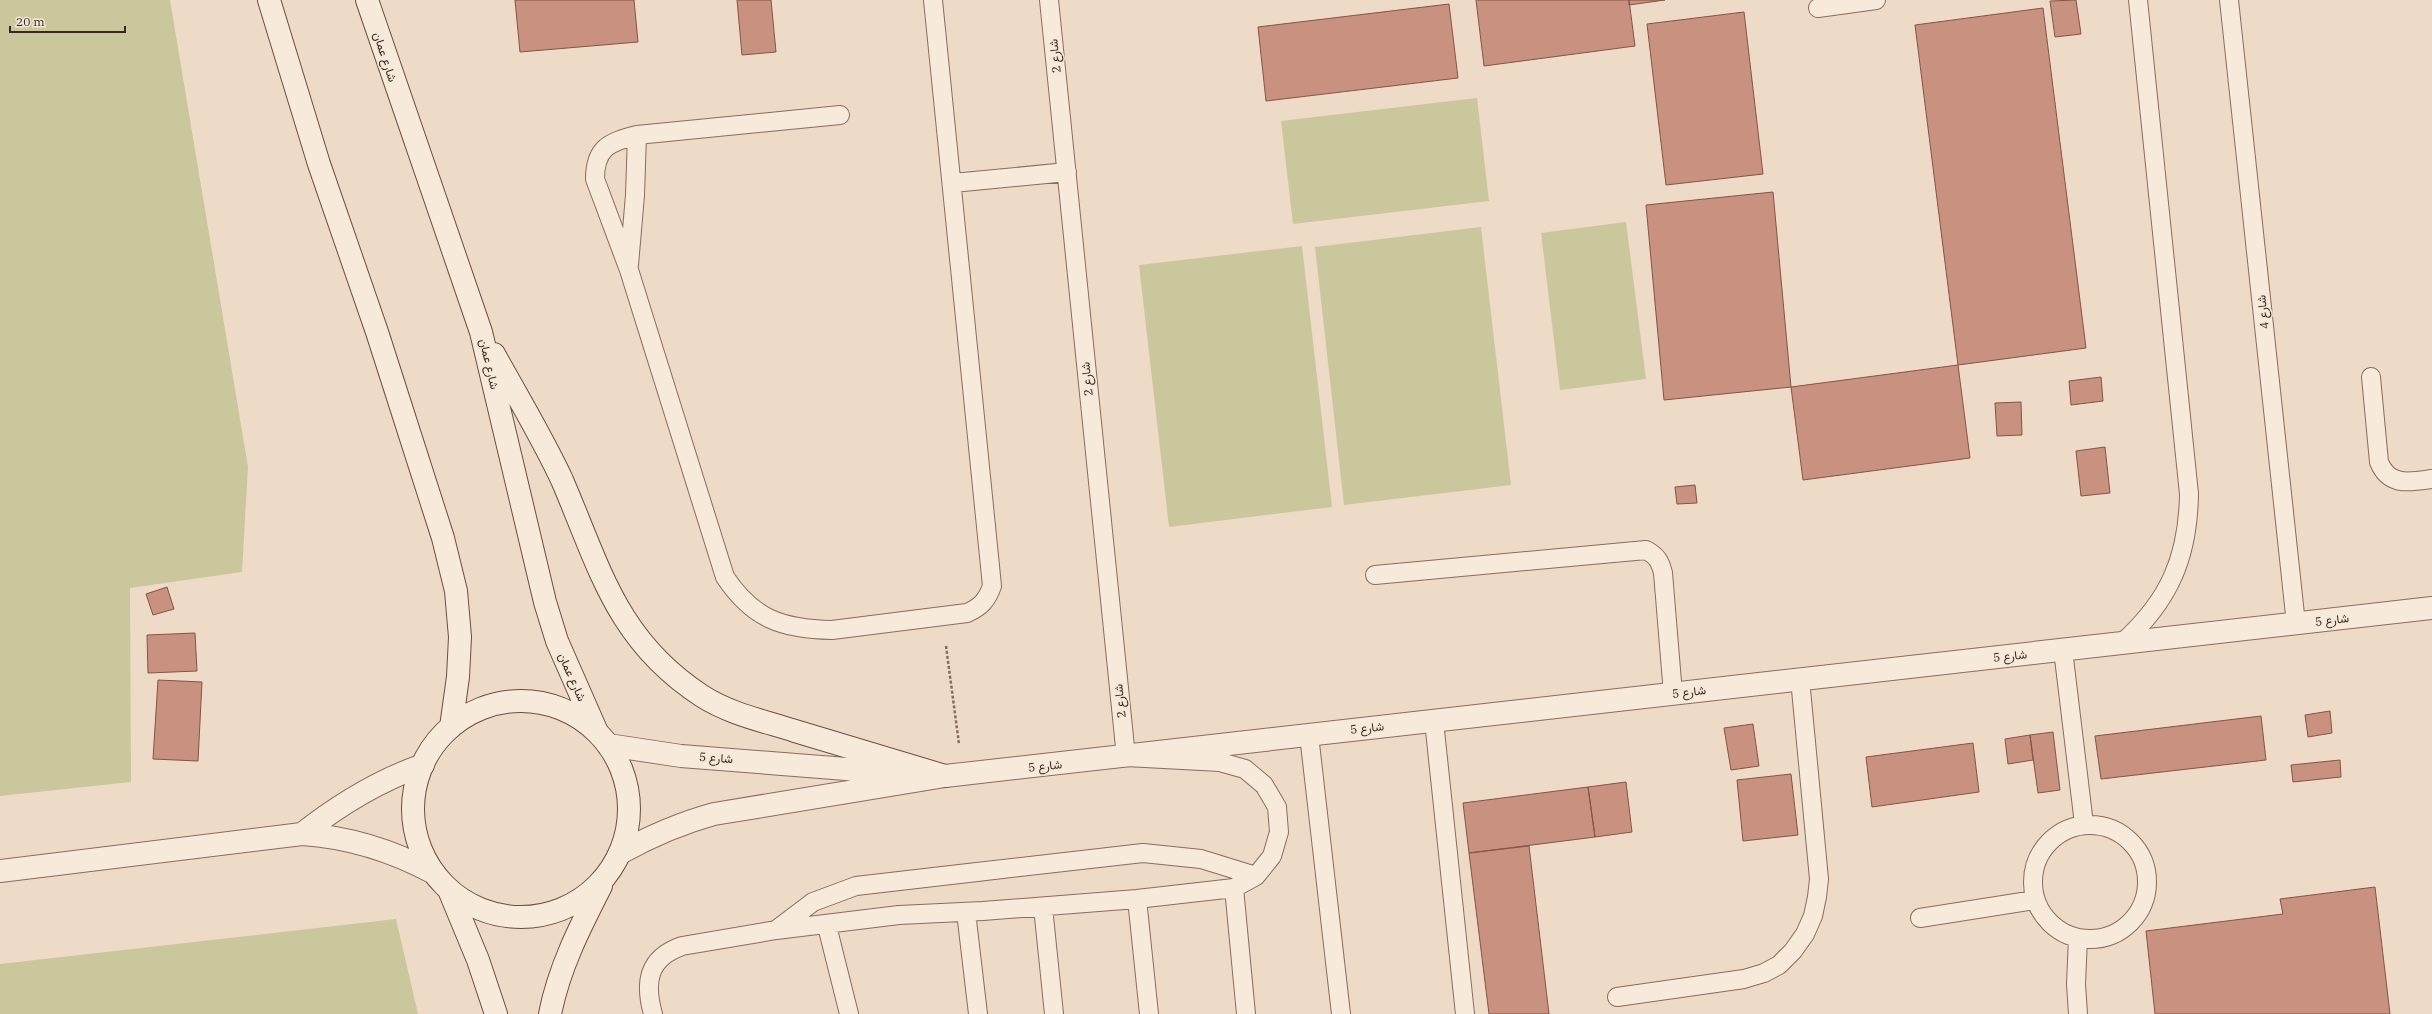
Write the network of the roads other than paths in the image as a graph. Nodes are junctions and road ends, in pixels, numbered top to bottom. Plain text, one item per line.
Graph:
1 (269, 0) edge
2 (366, 0) edge
3 (933, 0) edge
4 (1049, 0) edge
5 (1876, 0) edge
6 (2138, 0) edge
7 (2229, 0) edge
8 (1818, 8) dead end
9 (840, 115) dead end
10 (637, 135) junction
11 (1066, 172) junction
12 (953, 183) junction
13 (629, 270) junction
14 (481, 332) junction
15 (2371, 377) dead end
16 (2432, 479) edge
17 (1375, 575) dead end
18 (2432, 608) edge
19 (2296, 624) junction
20 (2122, 643) junction
21 (2063, 650) junction
22 (1800, 679) junction
23 (1673, 694) junction
24 (1434, 721) junction
25 (452, 727) junction
26 (1309, 735) junction
27 (602, 738) junction
28 (1126, 757) junction
29 (423, 765) junction
30 (954, 775) junction
31 (2084, 824) junction
32 (302, 834) junction
33 (620, 853) junction
34 (0, 871) edge
35 (434, 873) junction
36 (1256, 876) junction
37 (605, 878) junction
38 (1234, 888) junction
39 (449, 890) junction
40 (1138, 899) junction
41 (2035, 900) junction
42 (1043, 907) junction
43 (966, 912) junction
44 (1920, 918) dead end
45 (827, 926) junction
46 (776, 930) junction
47 (2078, 938) junction
48 (1617, 997) dead end
49 (496, 1014) edge
50 (550, 1014) edge
51 (653, 1014) edge
52 (848, 1014) edge
53 (978, 1014) edge
54 (1054, 1014) edge
55 (1149, 1014) edge
56 (1246, 1014) edge
57 (1341, 1014) edge
58 (1465, 1014) edge
59 (2078, 1014) edge

1 - 25 street
2 - 14 street, شارع عمان
3 - 12 lane
4 - 11 lane, شارع 2
5 - 8 lane
6 - 20 lane
7 - 19 lane, شارع 4
9 - 10 lane
10 - 13 lane
10 - 13 lane
11 - 12 lane
11 - 28 lane, شارع 2
12 - 13 lane
14 - 27 street, شارع عمان
14 - 30 street
15 - 16 lane
17 - 23 lane
18 - 19 street, شارع 5
19 - 20 street, شارع 5
20 - 21 street, شارع 5
21 - 22 street, شارع 5
21 - 31 lane
22 - 23 street, شارع 5
22 - 48 lane
23 - 24 street, شارع 5
24 - 26 street, شارع 5
24 - 58 lane
25 - 27 street
25 - 29 street
26 - 28 street, شارع 5
26 - 57 lane
27 - 30 street, شارع 5
27 - 33 street
28 - 30 street, شارع 5
28 - 36 lane
29 - 32 street
29 - 35 street
30 - 33 street, شارع 5
31 - 41 lane
31 - 47 lane
32 - 34 street
32 - 35 street
33 - 37 street
35 - 39 street
36 - 38 lane
36 - 46 lane
37 - 39 street
37 - 50 street
38 - 40 lane
38 - 56 lane
39 - 49 street
40 - 42 lane
40 - 55 lane
41 - 44 lane
41 - 47 lane
42 - 43 lane
42 - 54 lane
43 - 45 lane
43 - 53 lane
45 - 46 lane
45 - 52 lane
46 - 51 lane
47 - 59 lane

